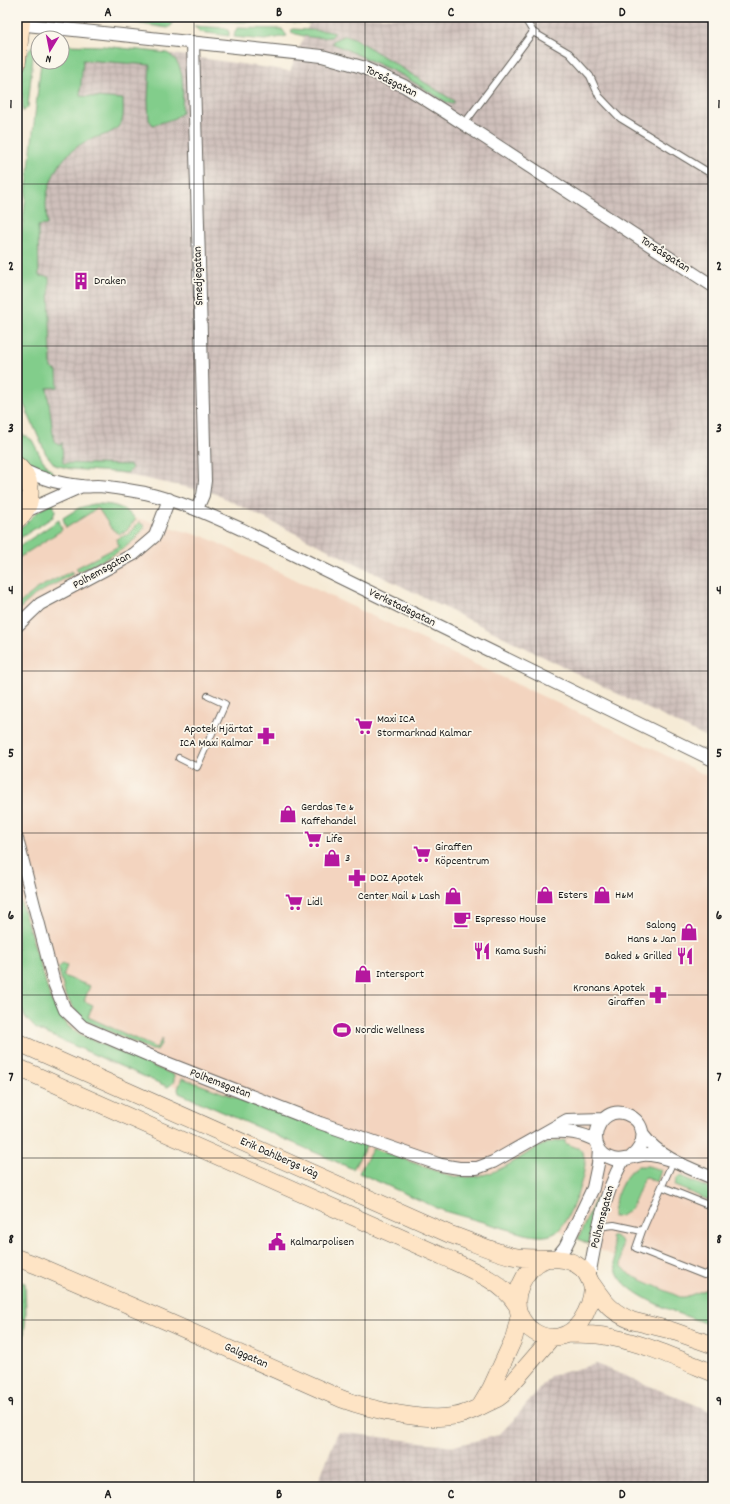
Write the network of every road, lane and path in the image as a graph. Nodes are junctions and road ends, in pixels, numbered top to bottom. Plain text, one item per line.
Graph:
1 (524, 17) edge
2 (20, 22) edge
3 (532, 32) junction
4 (193, 42) junction
5 (17, 65) edge
6 (464, 124) junction
7 (713, 175) edge
8 (713, 286) edge
9 (20, 468) edge
10 (82, 486) junction
11 (168, 499) junction
12 (197, 509) junction
13 (21, 515) edge
14 (17, 626) edge
15 (208, 696) dead end
16 (179, 758) dead end
17 (713, 760) edge
18 (17, 839) edge
19 (17, 1042) edge
20 (17, 1067) edge
21 (603, 1119) junction
22 (548, 1132) junction
23 (643, 1135) junction
24 (598, 1145) junction
25 (627, 1158) junction
26 (673, 1161) junction
27 (713, 1178) edge
28 (663, 1187) junction
29 (713, 1207) edge
30 (598, 1227) junction
31 (642, 1231) junction
32 (17, 1258) edge
33 (551, 1258) junction
34 (713, 1271) edge
35 (590, 1280) junction
36 (518, 1310) junction
37 (560, 1336) junction
38 (713, 1345) edge
39 (713, 1373) edge
40 (481, 1405) junction

1 - 3 lane
2 - 4 street, Torsåsgatan
2 - 5 main road
3 - 6 lane
3 - 7 lane
4 - 6 street, Torsåsgatan
4 - 12 street, Smedjegatan
6 - 8 street, Torsåsgatan
9 - 10 street, Verkstadsgatan
9 - 13 main road
10 - 11 street, Verkstadsgatan
10 - 13 street, Verkstadsgatan
11 - 12 street, Verkstadsgatan
11 - 14 street, Polhemsgatan
12 - 17 street, Verkstadsgatan
15 - 16 lane
18 - 22 street, Polhemsgatan
19 - 33 main road, Erik Dahlbergs väg
20 - 36 main road, Erik Dahlbergs väg
21 - 22 street, Polhemsgatan
21 - 23 street
21 - 24 street
22 - 24 street, Polhemsgatan
23 - 25 street
23 - 26 street
24 - 25 street
24 - 33 street, Polhemsgatan
25 - 26 street
25 - 30 street, Polhemsgatan
26 - 27 street
26 - 28 lane
28 - 29 lane
28 - 31 lane
30 - 31 lane
30 - 35 street, Polhemsgatan
31 - 34 lane
32 - 40 main road, Galggatan
33 - 35 main road, Erik Dahlbergs väg
33 - 36 main road
35 - 37 main road
35 - 38 main road, Erik Dahlbergs väg
36 - 37 main road, Erik Dahlbergs väg
36 - 40 main road
37 - 39 main road, Erik Dahlbergs väg
37 - 40 main road, Galggatan

